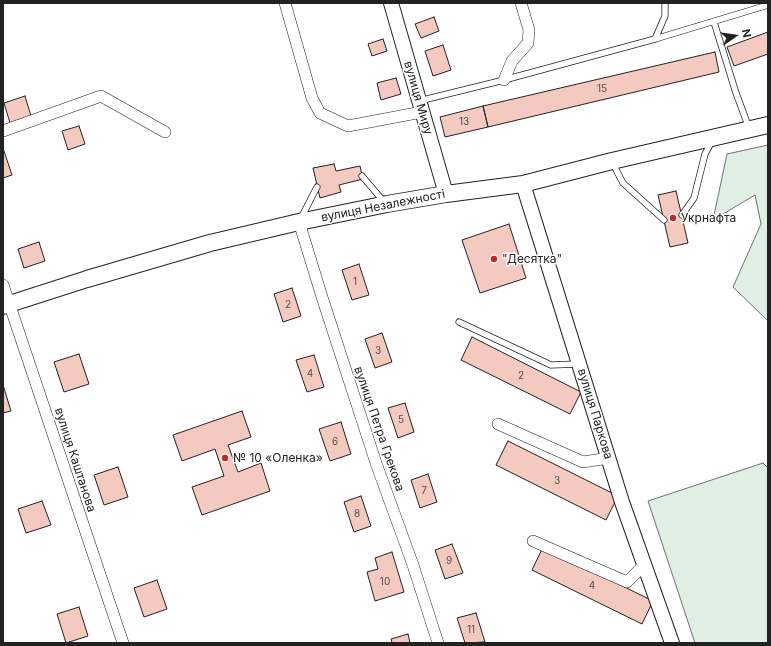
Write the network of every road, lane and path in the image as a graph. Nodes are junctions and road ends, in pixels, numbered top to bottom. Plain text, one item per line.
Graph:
1 (285, 3) edge
2 (391, 3) edge
3 (521, 3) edge
4 (665, 3) edge
5 (768, 5) edge
6 (714, 22) junction
7 (655, 39) junction
8 (504, 80) junction
9 (421, 106) junction
10 (768, 125) edge
11 (749, 130) junction
12 (3, 131) edge
13 (165, 132) dead end
14 (714, 138) junction
15 (612, 162) junction
16 (362, 176) dead end
17 (523, 184) junction
18 (318, 187) dead end
19 (446, 194) junction
20 (387, 204) junction
21 (682, 215) dead end
22 (664, 220) dead end
23 (299, 222) junction
24 (3, 285) edge
25 (6, 305) edge
26 (459, 322) dead end
27 (580, 364) junction
28 (498, 424) dead end
29 (608, 458) junction
30 (533, 540) dead end
31 (644, 565) junction
32 (123, 643) edge
33 (438, 643) edge
34 (672, 643) edge

1 - 9 street
2 - 9 street, вулиця Миру
3 - 8 street
4 - 7 lane
5 - 6 lane
6 - 7 lane
6 - 11 lane
7 - 8 lane
8 - 9 lane
9 - 19 street, вулиця Миру
10 - 11 main road, вулиця Незалежності
11 - 14 main road, вулиця Незалежності
12 - 13 street
14 - 15 main road, вулиця Незалежності
14 - 21 lane
15 - 17 main road, вулиця Незалежності
15 - 22 lane
16 - 20 lane
17 - 19 main road, вулиця Незалежності
17 - 27 street, вулиця Паркова
18 - 23 lane
19 - 20 main road, вулиця Незалежності
20 - 23 main road, вулиця Незалежності
23 - 25 main road, вулиця Незалежності
23 - 33 street, вулиця Петра Грекова
24 - 25 street, вулиця Каштанова
25 - 32 street, вулиця Каштанова
26 - 27 lane
27 - 29 street, вулиця Паркова
28 - 29 street
29 - 31 street, вулиця Паркова
30 - 31 street
31 - 34 street, вулиця Паркова

